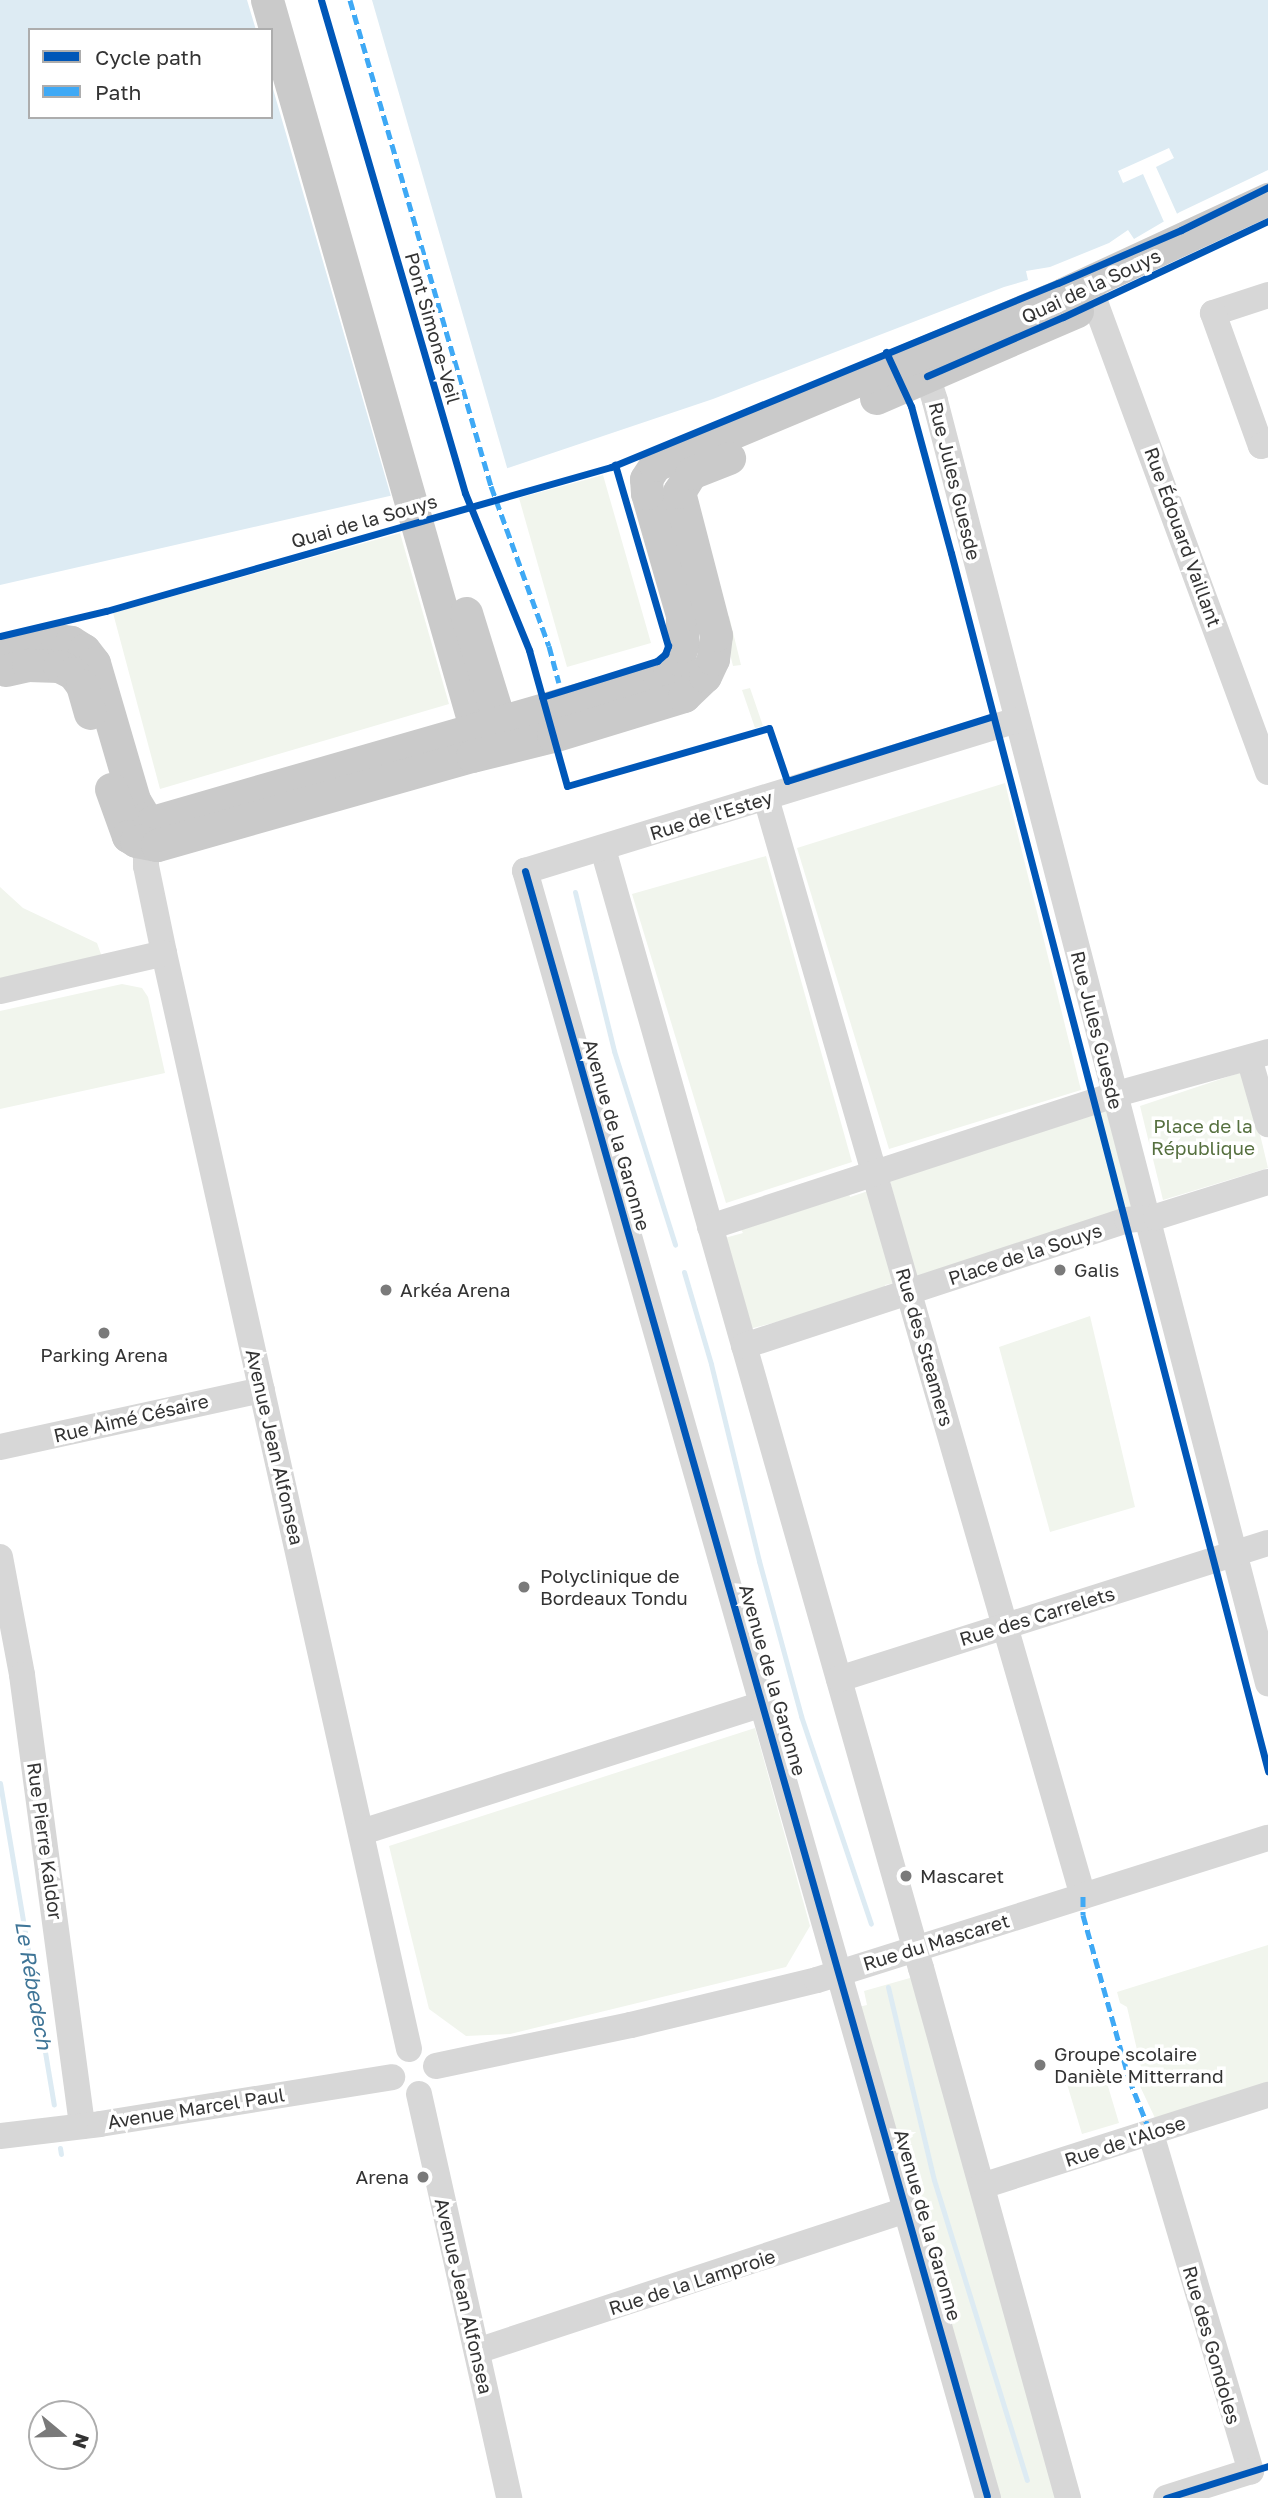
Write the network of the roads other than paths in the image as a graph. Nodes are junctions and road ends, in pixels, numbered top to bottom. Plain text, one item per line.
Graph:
1 (267, 0) edge
2 (283, 0) edge
3 (1268, 200) edge
4 (1268, 221) edge
5 (1092, 292) junction
6 (1268, 295) edge
7 (913, 370) junction
8 (1268, 444) edge
9 (0, 651) edge
10 (471, 666) junction
11 (0, 671) edge
12 (1017, 720) junction
13 (491, 737) junction
14 (1268, 772) edge
15 (766, 798) junction
16 (149, 833) junction
17 (603, 849) junction
18 (525, 871) joint
19 (164, 953) junction
20 (0, 991) edge
21 (1259, 1055) edge
22 (1113, 1095) junction
23 (1268, 1124) edge
24 (874, 1174) junction
25 (1268, 1182) edge
26 (1146, 1217) junction
27 (710, 1227) junction
28 (909, 1292) junction
29 (744, 1346) junction
30 (262, 1390) junction
31 (0, 1447) edge
32 (1268, 1543) edge
33 (1236, 1553) junction
34 (0, 1557) edge
35 (1006, 1625) junction
36 (839, 1679) junction
37 (1268, 1683) edge
38 (763, 1704) junction
39 (362, 1832) junction
40 (1268, 1838) edge
41 (1083, 1896) junction
42 (916, 1949) junction
43 (838, 1972) junction
44 (409, 2049) junction
45 (436, 2066) junction
46 (392, 2077) junction
47 (419, 2094) junction
48 (1268, 2095) edge
49 (82, 2126) junction
50 (1151, 2134) junction
51 (0, 2136) edge
52 (982, 2186) junction
53 (906, 2210) junction
54 (477, 2351) junction
55 (509, 2498) edge
56 (988, 2498) edge
57 (1068, 2498) edge
58 (1166, 2498) edge

1 - 10 main road
2 - 10 main road
3 - 5 main road, Quai de la Souys
4 - 5 main road, Quai de la Souys
5 - 7 main road, Quai de la Souys
5 - 7 main road, Quai de la Souys
5 - 14 street, Rue Édouard Vaillant
6 - 8 street
7 - 12 street, Rue Jules Guesde
7 - 13 main road, Quai de la Souys
9 - 16 main road
10 - 13 main road
11 - 16 main road
12 - 15 street, Rue de l'Estey
12 - 22 street, Rue Jules Guesde
13 - 16 main road, Quai de la Souys
15 - 17 street, Rue de l'Estey
15 - 24 street, Rue des Steamers
16 - 19 street, Avenue Jean Alfonsea
17 - 18 street, Rue de l'Estey
17 - 27 street
18 - 38 street, Avenue de la Garonne
19 - 20 street
19 - 30 street, Avenue Jean Alfonsea
21 - 22 street
21 - 23 street
22 - 24 street
22 - 26 street, Rue Jules Guesde
24 - 27 street
24 - 28 street, Rue des Steamers
25 - 26 street, Place de la Souys
26 - 28 street, Place de la Souys
26 - 33 street, Rue Jules Guesde
27 - 29 street
28 - 29 street, Place de la Souys
28 - 35 street, Rue des Steamers
29 - 36 street
30 - 31 street, Rue Aimé Césaire
30 - 39 street, Avenue Jean Alfonsea
32 - 33 street
33 - 35 street, Rue des Carrelets
33 - 37 street, Rue Jules Guesde
34 - 49 street, Rue Pierre Kaldor
35 - 36 street, Rue des Carrelets
35 - 41 street, Rue des Steamers
36 - 42 street
38 - 39 street
38 - 43 street, Avenue de la Garonne
39 - 44 street, Avenue Jean Alfonsea
40 - 41 street, Rue du Mascaret
41 - 42 street, Rue du Mascaret
42 - 43 street, Rue du Mascaret
42 - 52 street
43 - 45 street, Rue du Mascaret
43 - 53 street, Avenue de la Garonne
44 - 45 street
44 - 46 street
45 - 47 street
46 - 47 street
46 - 49 street, Avenue Marcel Paul
47 - 54 street, Avenue Jean Alfonsea
48 - 50 street, Rue de l'Alose
49 - 51 street, Avenue Marcel Paul
50 - 52 street, Rue de l'Alose
50 - 58 street, Rue des Gondoles
52 - 57 street
53 - 54 street, Rue de la Lamproie
53 - 56 street, Avenue de la Garonne
54 - 55 street, Avenue Jean Alfonsea

